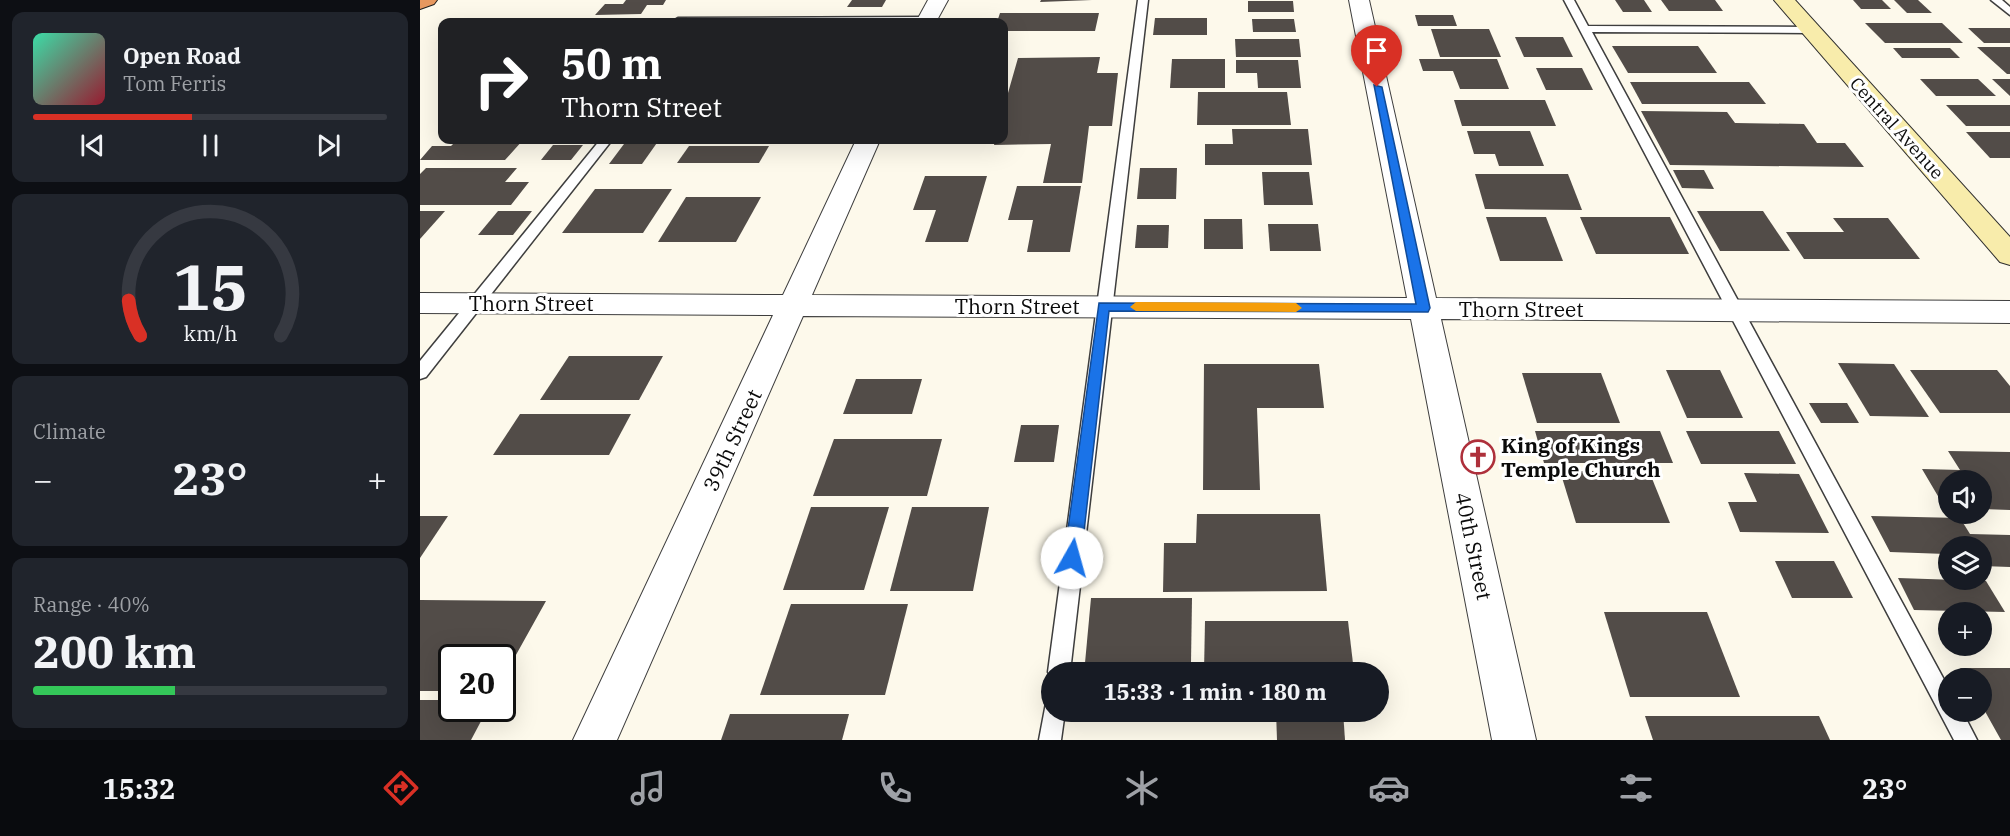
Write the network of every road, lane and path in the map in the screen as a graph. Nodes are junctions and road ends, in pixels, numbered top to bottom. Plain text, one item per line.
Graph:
1 (427, 0) edge
2 (938, 0) edge
3 (1143, 0) edge
4 (1359, 0) edge
5 (1569, 0) edge
6 (1784, 0) edge
7 (1996, 0) edge
8 (420, 3) edge
9 (2010, 12) edge
10 (929, 18) edge
11 (1585, 29) junction
12 (1811, 30) junction
13 (603, 144) edge
14 (866, 144) edge
15 (2010, 255) edge
16 (420, 303) edge
17 (476, 303) junction
18 (793, 305) junction
19 (1103, 306) junction
20 (1424, 308) junction
21 (1736, 310) junction
22 (2010, 312) edge
23 (420, 373) edge
24 (1060, 662) edge
25 (1938, 688) edge
26 (1052, 722) edge
27 (1956, 722) edge
28 (595, 740) edge
29 (1050, 740) edge
30 (1514, 740) edge
31 (1966, 740) edge

1 - 8 highway
2 - 10 street
3 - 19 lane
4 - 20 street, 40th Street
5 - 11 lane
6 - 12 street, Central Avenue
7 - 9 lane
11 - 12 lane
11 - 21 lane
12 - 15 street, Central Avenue
13 - 17 lane
14 - 18 street, 39th Street
16 - 17 street, Thorn Street
17 - 18 street, Thorn Street
17 - 23 lane
18 - 19 street, Thorn Street
18 - 28 street, 39th Street
19 - 20 street, Thorn Street
19 - 24 lane
20 - 21 street, Thorn Street
20 - 30 street, 40th Street
21 - 22 street, Thorn Street
21 - 25 lane
26 - 29 lane
27 - 31 lane

